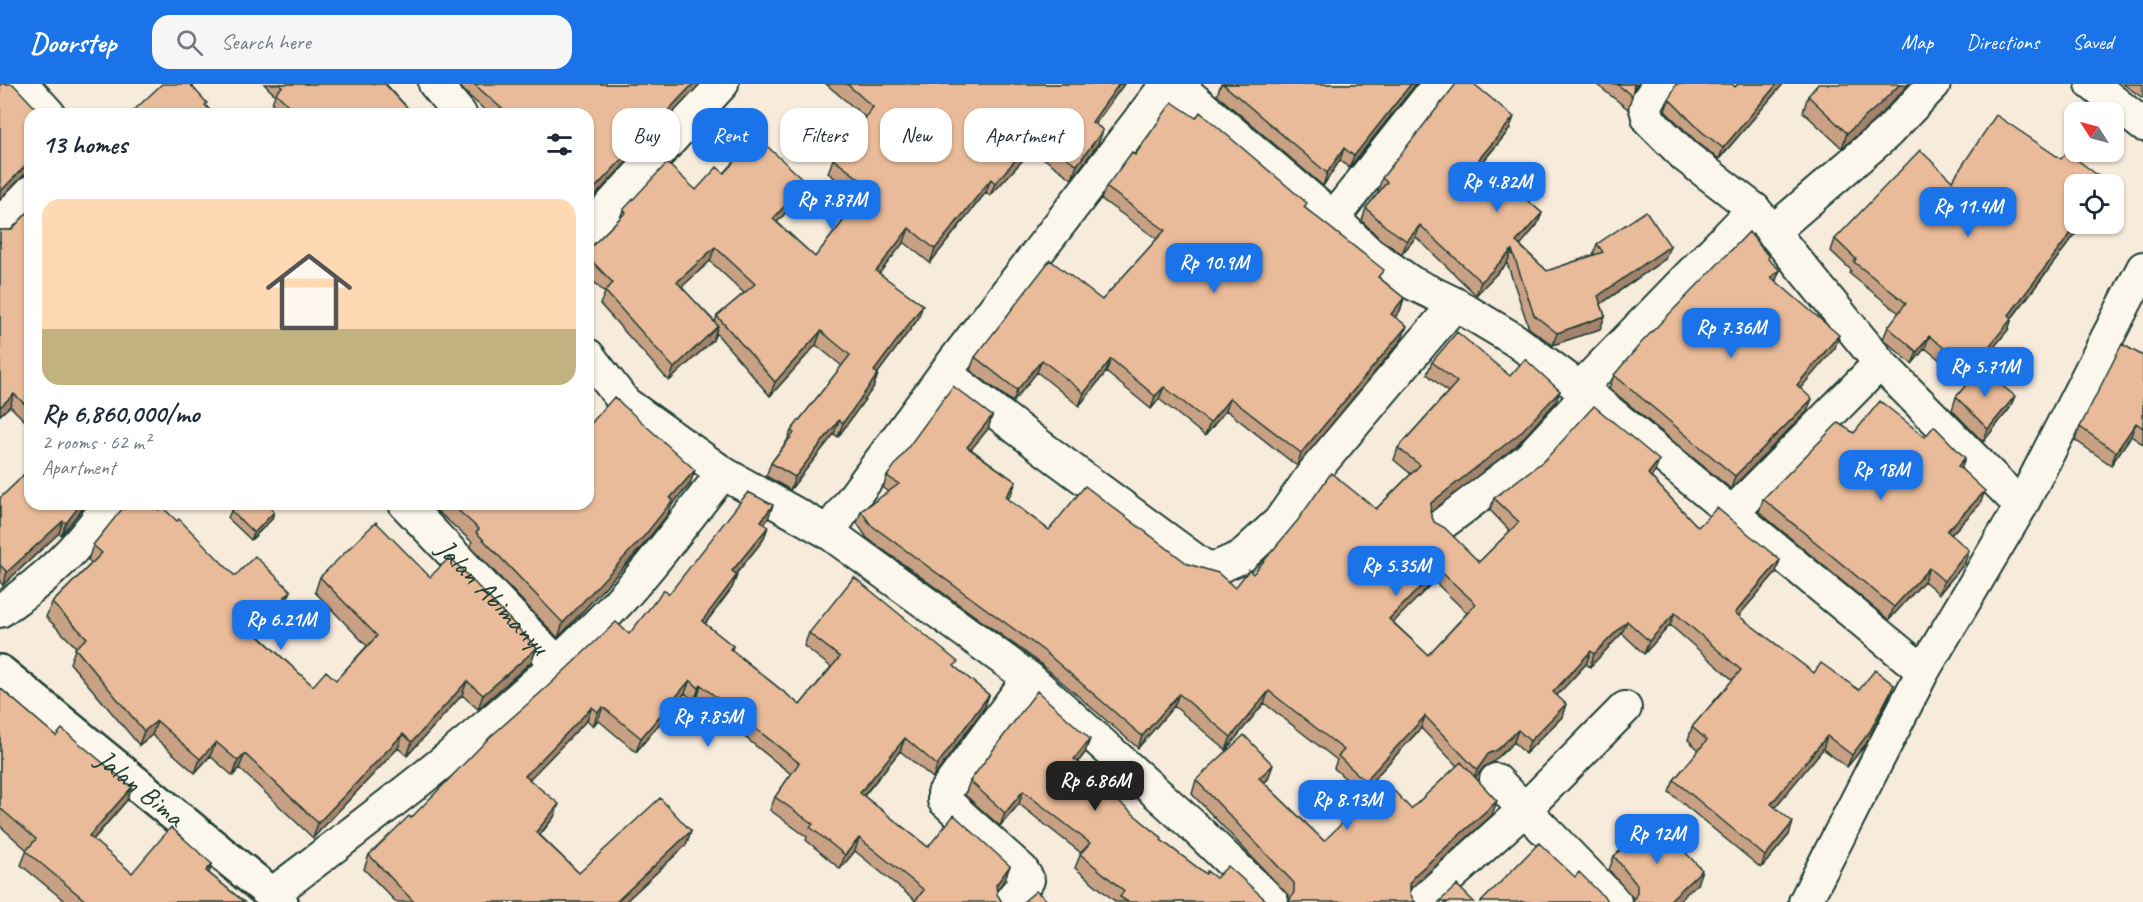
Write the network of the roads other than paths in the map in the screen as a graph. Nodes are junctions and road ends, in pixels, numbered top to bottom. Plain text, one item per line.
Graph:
1 (22, 84) edge
2 (722, 84) edge
3 (1167, 84) edge
4 (1176, 84) edge
5 (1439, 84) edge
6 (1659, 84) edge
7 (1934, 84) edge
8 (2092, 84) edge
9 (44, 108) edge
10 (2143, 125) edge
11 (24, 199) edge
12 (1333, 218) junction
13 (1763, 220) junction
14 (594, 223) edge
15 (0, 225) edge
16 (2143, 268) edge
17 (1455, 304) junction
18 (594, 363) edge
19 (1880, 363) junction
20 (945, 373) junction
21 (1584, 391) junction
22 (723, 473) junction
23 (2021, 506) junction
24 (105, 510) edge
25 (411, 510) edge
26 (1732, 512) junction
27 (1443, 523) dead end
28 (828, 532) junction
29 (0, 611) edge
30 (557, 663) junction
31 (1923, 671) junction
32 (0, 672) edge
33 (1029, 678) junction
34 (1625, 708) dead end
35 (1496, 780) dead end
36 (1525, 809) junction
37 (276, 898) edge
38 (1009, 902) edge
39 (1272, 902) edge
40 (1422, 902) edge
41 (1615, 902) edge
42 (1805, 902) edge

1 - 9 street
2 - 14 street
3 - 20 street
4 - 12 street
5 - 12 street
6 - 13 street
7 - 13 street
8 - 10 street
11 - 15 street
12 - 17 street
13 - 19 street
13 - 21 street
16 - 23 street
17 - 20 street
17 - 21 street
18 - 22 street
19 - 23 street
19 - 26 street
20 - 28 street
21 - 26 street
21 - 27 street
22 - 28 street
22 - 30 street
23 - 31 street
24 - 29 street
25 - 30 street, Jalan Abimanyu
26 - 31 street
28 - 33 street
30 - 37 street
31 - 42 street
32 - 37 street, Jalan Bima
33 - 38 street
33 - 39 street
34 - 36 street
35 - 36 street
36 - 40 street
36 - 41 street

